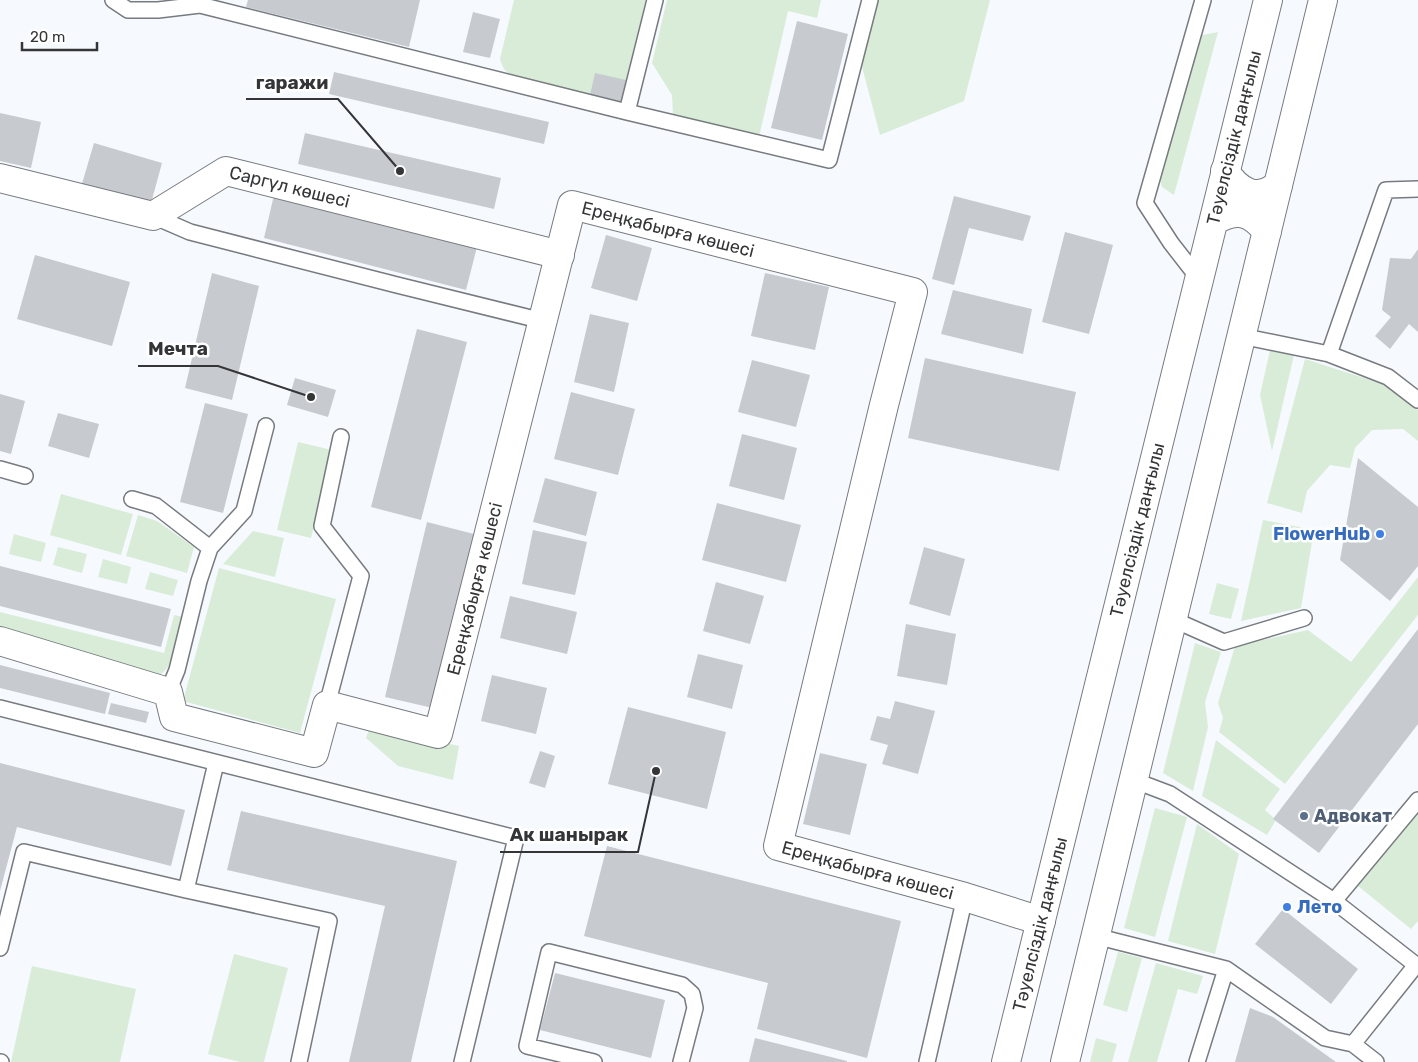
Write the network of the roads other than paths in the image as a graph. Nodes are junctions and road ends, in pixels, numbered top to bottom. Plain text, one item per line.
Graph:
1 (113, 0) edge
2 (655, 0) edge
3 (870, 0) edge
4 (1203, 0) edge
5 (1268, 0) edge
6 (1323, 0) edge
7 (200, 3) edge
8 (628, 112) junction
9 (1225, 171) junction
10 (0, 178) edge
11 (1278, 185) junction
12 (1418, 189) edge
13 (153, 216) junction
14 (1214, 220) junction
15 (1267, 231) junction
16 (560, 255) junction
17 (1199, 279) junction
18 (543, 321) junction
19 (1241, 336) junction
20 (1329, 354) junction
21 (1418, 400) edge
22 (266, 426) dead end
23 (341, 437) dead end
24 (0, 469) edge
25 (26, 476) dead end
26 (132, 499) dead end
27 (210, 548) junction
28 (1304, 618) dead end
29 (1172, 619) junction
30 (0, 641) edge
31 (168, 692) junction
32 (326, 705) junction
33 (0, 708) edge
34 (216, 762) junction
35 (1133, 780) junction
36 (1418, 800) edge
37 (186, 890) junction
38 (965, 897) junction
39 (1334, 901) junction
40 (1041, 921) junction
41 (1095, 936) junction
42 (0, 948) edge
43 (1226, 969) junction
44 (1353, 1044) junction
45 (299, 1062) edge
46 (462, 1062) edge
47 (594, 1062) edge
48 (681, 1062) edge
49 (926, 1062) edge
50 (1006, 1062) edge
51 (1065, 1062) edge
52 (1197, 1062) edge
53 (1376, 1062) edge

1 - 7 lane
2 - 8 lane
3 - 8 lane
4 - 17 lane
5 - 9 street, Тәуелсіздік даңғылы
6 - 11 street
7 - 8 lane
9 - 11 street
9 - 14 street, Тәуелсіздік даңғылы
10 - 13 street
11 - 15 street
12 - 20 lane
13 - 16 street, Саргүл көшесі
13 - 18 lane
14 - 15 street
14 - 17 street, Тәуелсіздік даңғылы
15 - 19 street
16 - 18 street, Ереңқабырға көшесі
16 - 38 street, Ереңқабырға көшесі
17 - 40 street, Тәуелсіздік даңғылы
18 - 32 street, Ереңқабырға көшесі
19 - 20 lane
19 - 29 street
20 - 21 lane
22 - 27 lane
23 - 32 lane
24 - 25 lane
26 - 27 lane
27 - 31 lane
28 - 29 lane
29 - 35 street
30 - 31 street
31 - 32 street
33 - 34 lane
34 - 37 lane
34 - 46 lane
35 - 39 lane
35 - 41 street
36 - 39 lane
37 - 42 lane
37 - 45 lane
38 - 40 street, Ереңқабырға көшесі
38 - 49 lane
39 - 44 lane
40 - 50 street, Тәуелсіздік даңғылы
41 - 43 lane
41 - 51 street
43 - 44 lane
43 - 52 lane
44 - 53 lane
47 - 48 lane

